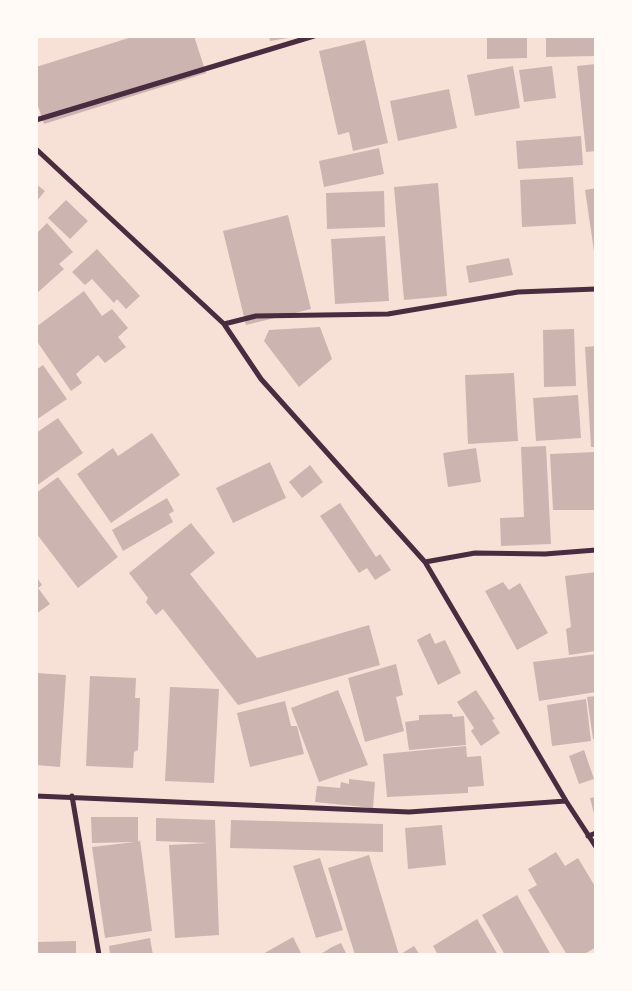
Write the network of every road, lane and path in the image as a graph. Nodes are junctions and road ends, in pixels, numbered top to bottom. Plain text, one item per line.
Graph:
1 (314, 36) edge
2 (36, 120) edge
3 (36, 149) edge
4 (596, 288) edge
5 (224, 324) junction
6 (596, 550) edge
7 (425, 562) junction
8 (36, 796) edge
9 (72, 796) junction
10 (566, 801) junction
11 (596, 833) edge
12 (588, 836) junction
13 (596, 847) edge
14 (100, 955) edge

1 - 2 street
3 - 5 street
4 - 5 street
5 - 7 street
6 - 7 street
7 - 10 street
8 - 9 street
9 - 10 street
9 - 14 street
10 - 12 street
11 - 12 street
12 - 13 street

